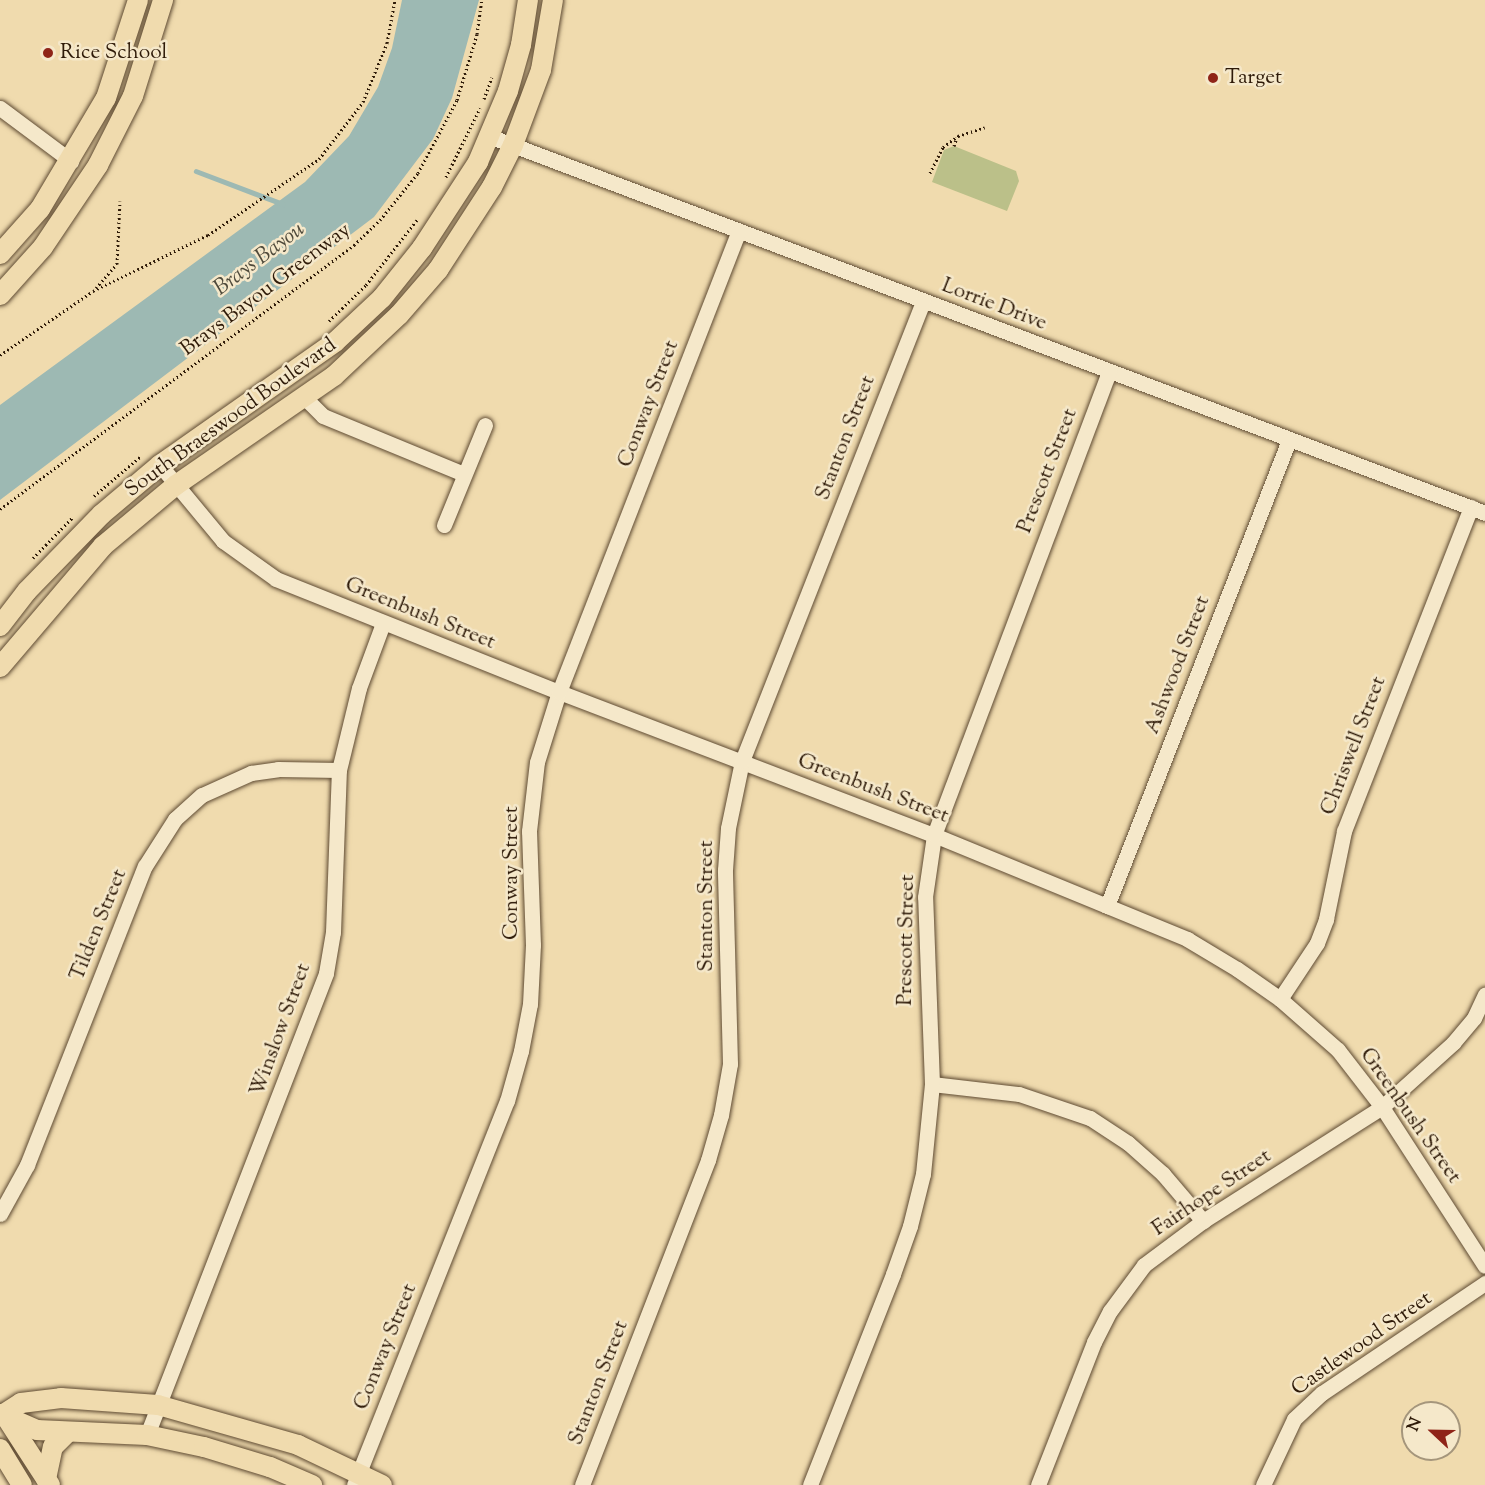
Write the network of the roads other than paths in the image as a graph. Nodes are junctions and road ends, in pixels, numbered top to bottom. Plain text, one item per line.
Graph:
1 (138, 0) edge
2 (163, 0) edge
3 (528, 0) edge
4 (553, 0) edge
5 (0, 108) edge
6 (489, 136) junction
7 (513, 145) junction
8 (71, 161) junction
9 (739, 231) junction
10 (0, 254) edge
11 (0, 295) edge
12 (923, 301) junction
13 (1109, 371) junction
14 (305, 398) junction
15 (484, 424) dead end
16 (1289, 440) junction
17 (153, 459) junction
18 (464, 474) junction
19 (176, 485) junction
20 (1478, 510) edge
21 (444, 525) dead end
22 (383, 623) junction
23 (0, 627) edge
24 (0, 667) edge
25 (560, 693) junction
26 (742, 761) junction
27 (339, 770) junction
28 (934, 835) junction
29 (1107, 906) junction
30 (1485, 994) edge
31 (1280, 999) junction
32 (932, 1084) junction
33 (1382, 1107) junction
34 (0, 1214) edge
35 (1203, 1221) junction
36 (1485, 1266) edge
37 (1485, 1283) edge
38 (158, 1405) junction
39 (1, 1412) edge
40 (68, 1432) junction
41 (147, 1435) junction
42 (0, 1449) edge
43 (356, 1479) edge
44 (48, 1482) edge
45 (22, 1485) edge
46 (312, 1485) edge
47 (382, 1485) edge
48 (582, 1485) edge
49 (810, 1485) edge
50 (1038, 1485) edge
51 (1263, 1485) edge

1 - 8 main road
2 - 11 main road
3 - 6 main road, South Braeswood Boulevard
4 - 7 main road, South Braeswood Boulevard
5 - 8 street
6 - 7 street, Lorrie Drive
6 - 17 main road, South Braeswood Boulevard
7 - 9 street, Lorrie Drive
7 - 14 main road, South Braeswood Boulevard
8 - 10 main road
9 - 12 street, Lorrie Drive
9 - 25 street, Conway Street
12 - 13 street, Lorrie Drive
12 - 26 street, Stanton Street
13 - 16 street, Lorrie Drive
13 - 28 street, Prescott Street
14 - 18 street
14 - 19 main road, South Braeswood Boulevard
15 - 18 street
16 - 20 street, Lorrie Drive
16 - 29 street, Ashwood Street
17 - 19 street, Greenbush Street
17 - 23 main road, South Braeswood Boulevard
18 - 21 street
19 - 22 street, Greenbush Street
19 - 24 main road, South Braeswood Boulevard
20 - 31 street, Chriswell Street
22 - 25 street, Greenbush Street
22 - 27 street, Winslow Street
25 - 26 street, Greenbush Street
25 - 43 street, Conway Street
26 - 28 street, Greenbush Street
26 - 48 street, Stanton Street
27 - 34 street, Tilden Street
27 - 38 street, Winslow Street
28 - 29 street, Greenbush Street
28 - 32 street, Prescott Street
29 - 31 street, Greenbush Street
30 - 33 street, Fairhope Street
31 - 33 street, Greenbush Street
32 - 35 street
32 - 49 street, Prescott Street
33 - 35 street, Fairhope Street
33 - 36 street, Greenbush Street
35 - 50 street, Fairhope Street
37 - 51 street, Castlewood Street
38 - 39 main road
38 - 41 street, Winslow Street
38 - 43 main road
39 - 40 main road
39 - 44 main road
40 - 41 main road
40 - 44 main road
41 - 46 main road
42 - 45 main road
43 - 47 main road

